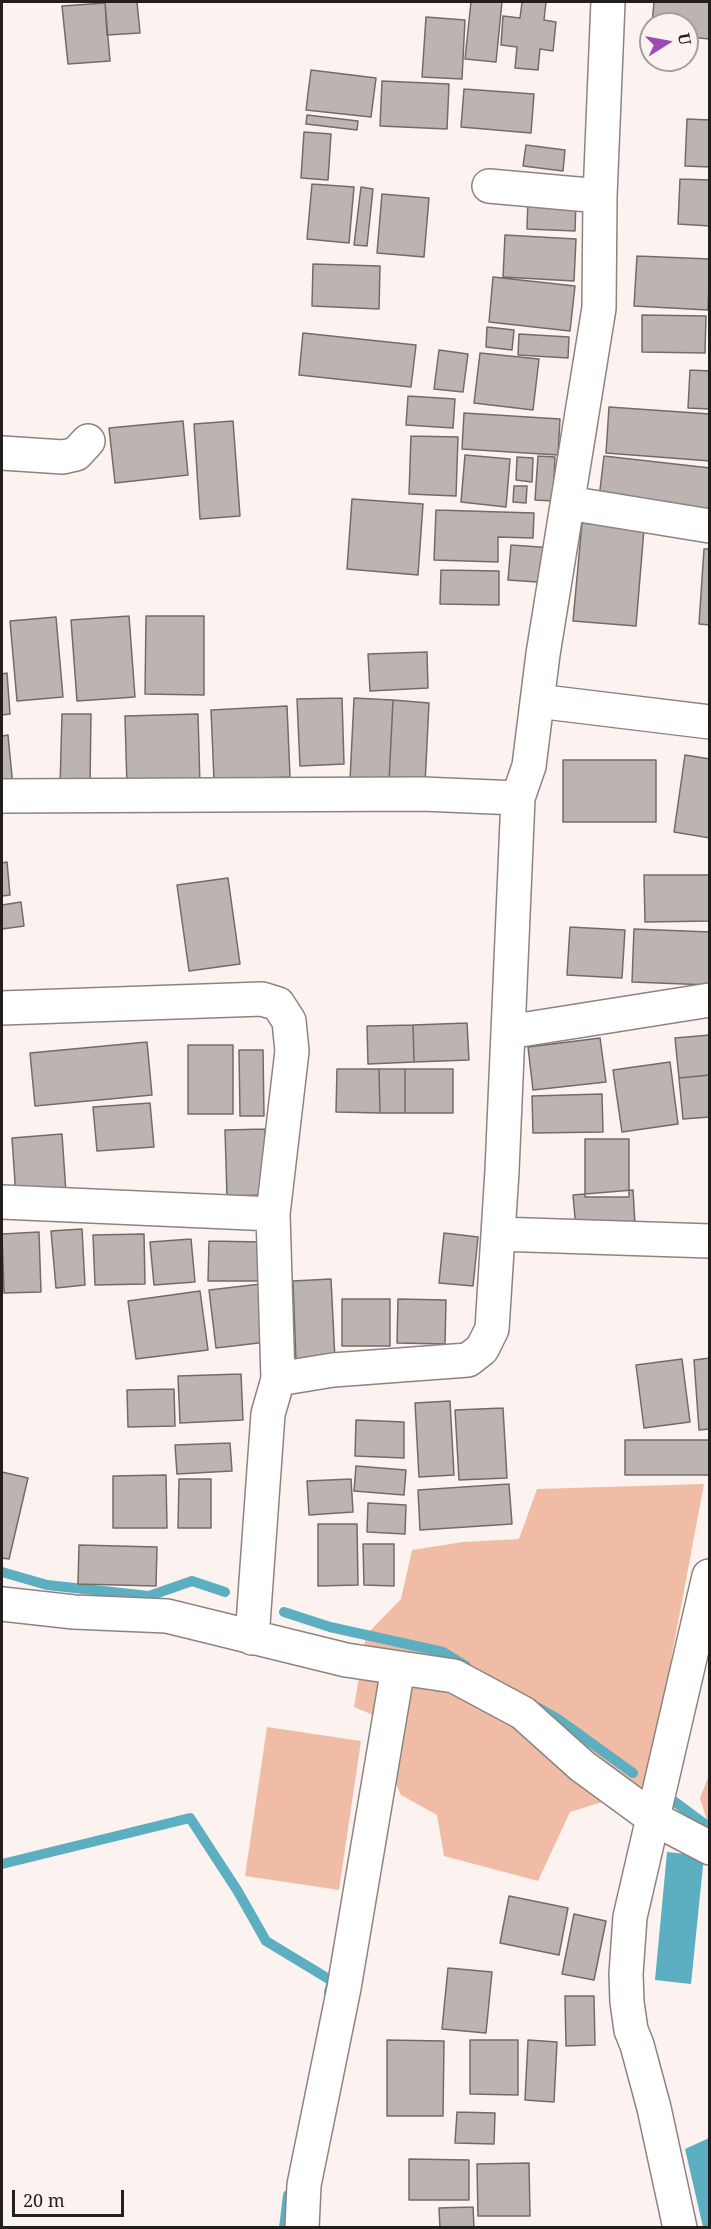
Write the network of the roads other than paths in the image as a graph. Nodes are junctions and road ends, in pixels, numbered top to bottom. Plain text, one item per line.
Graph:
1 (608, 2) edge
2 (489, 186) dead end
3 (600, 196) junction
4 (88, 441) dead end
5 (2, 453) edge
6 (568, 504) junction
7 (710, 526) edge
8 (537, 700) junction
9 (710, 722) edge
10 (2, 796) edge
11 (518, 798) junction
12 (710, 1000) edge
13 (2, 1008) edge
14 (508, 1032) junction
15 (2, 1202) edge
16 (273, 1214) junction
17 (498, 1234) junction
18 (710, 1241) edge
19 (278, 1379) junction
20 (709, 1575) edge
21 (2, 1604) edge
22 (252, 1638) junction
23 (398, 1668) junction
24 (654, 1818) junction
25 (710, 1848) edge
26 (302, 2228) edge
27 (680, 2228) edge

1 - 3 street
2 - 3 street
3 - 6 street
4 - 5 street
6 - 7 street
6 - 8 street
8 - 9 street
8 - 11 street
10 - 11 street
11 - 14 street
12 - 14 street
13 - 16 street
14 - 17 street
15 - 16 street
16 - 19 street
17 - 18 street
17 - 19 street
19 - 22 street
20 - 24 street
21 - 22 street
22 - 23 street
23 - 24 street
23 - 26 street
24 - 25 street
24 - 27 street

